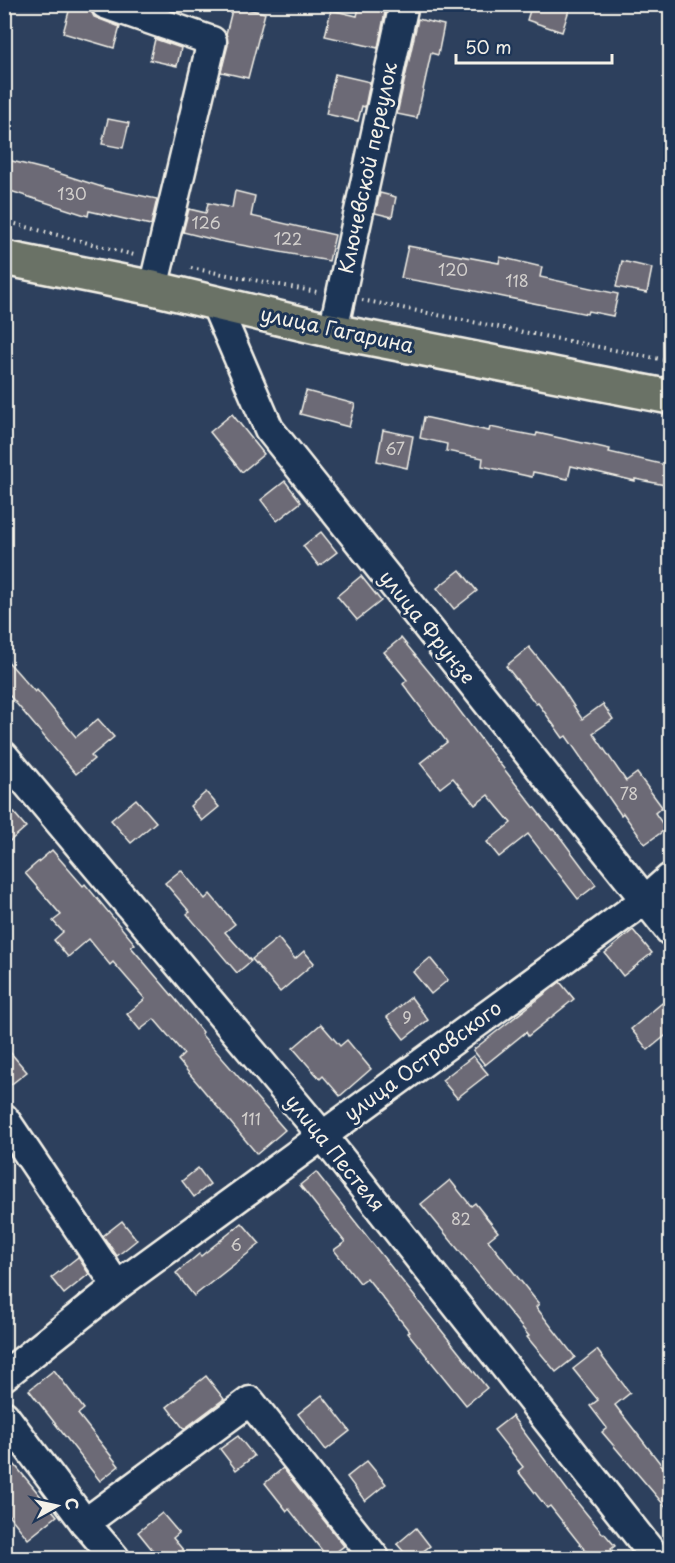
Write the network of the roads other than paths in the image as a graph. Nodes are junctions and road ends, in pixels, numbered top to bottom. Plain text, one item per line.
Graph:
1 (105, 4) edge
2 (404, 4) edge
3 (4, 258) edge
4 (153, 288) junction
5 (215, 303) junction
6 (333, 331) junction
7 (670, 397) edge
8 (4, 756) edge
9 (670, 878) edge
10 (645, 900) junction
11 (670, 932) edge
12 (4, 1118) edge
13 (322, 1135) junction
14 (117, 1286) junction
15 (4, 1376) edge
16 (4, 1414) edge
17 (85, 1523) junction
18 (115, 1558) edge
19 (375, 1558) edge
20 (656, 1558) edge

1 - 4 street
2 - 6 street, Ключевской переулок
3 - 4 main road, улица Гагарина
4 - 5 main road, улица Гагарина
5 - 6 main road, улица Гагарина
5 - 10 street, улица Фрунзе
6 - 7 main road, улица Гагарина
8 - 13 street, улица Пестеля
9 - 10 street, улица Островского
10 - 11 street, улица Фрунзе
10 - 13 street, улица Островского
12 - 14 street
13 - 14 street, улица Островского
13 - 20 street, улица Пестеля
14 - 15 street, улица Островского
16 - 17 street
17 - 18 street
17 - 19 street

